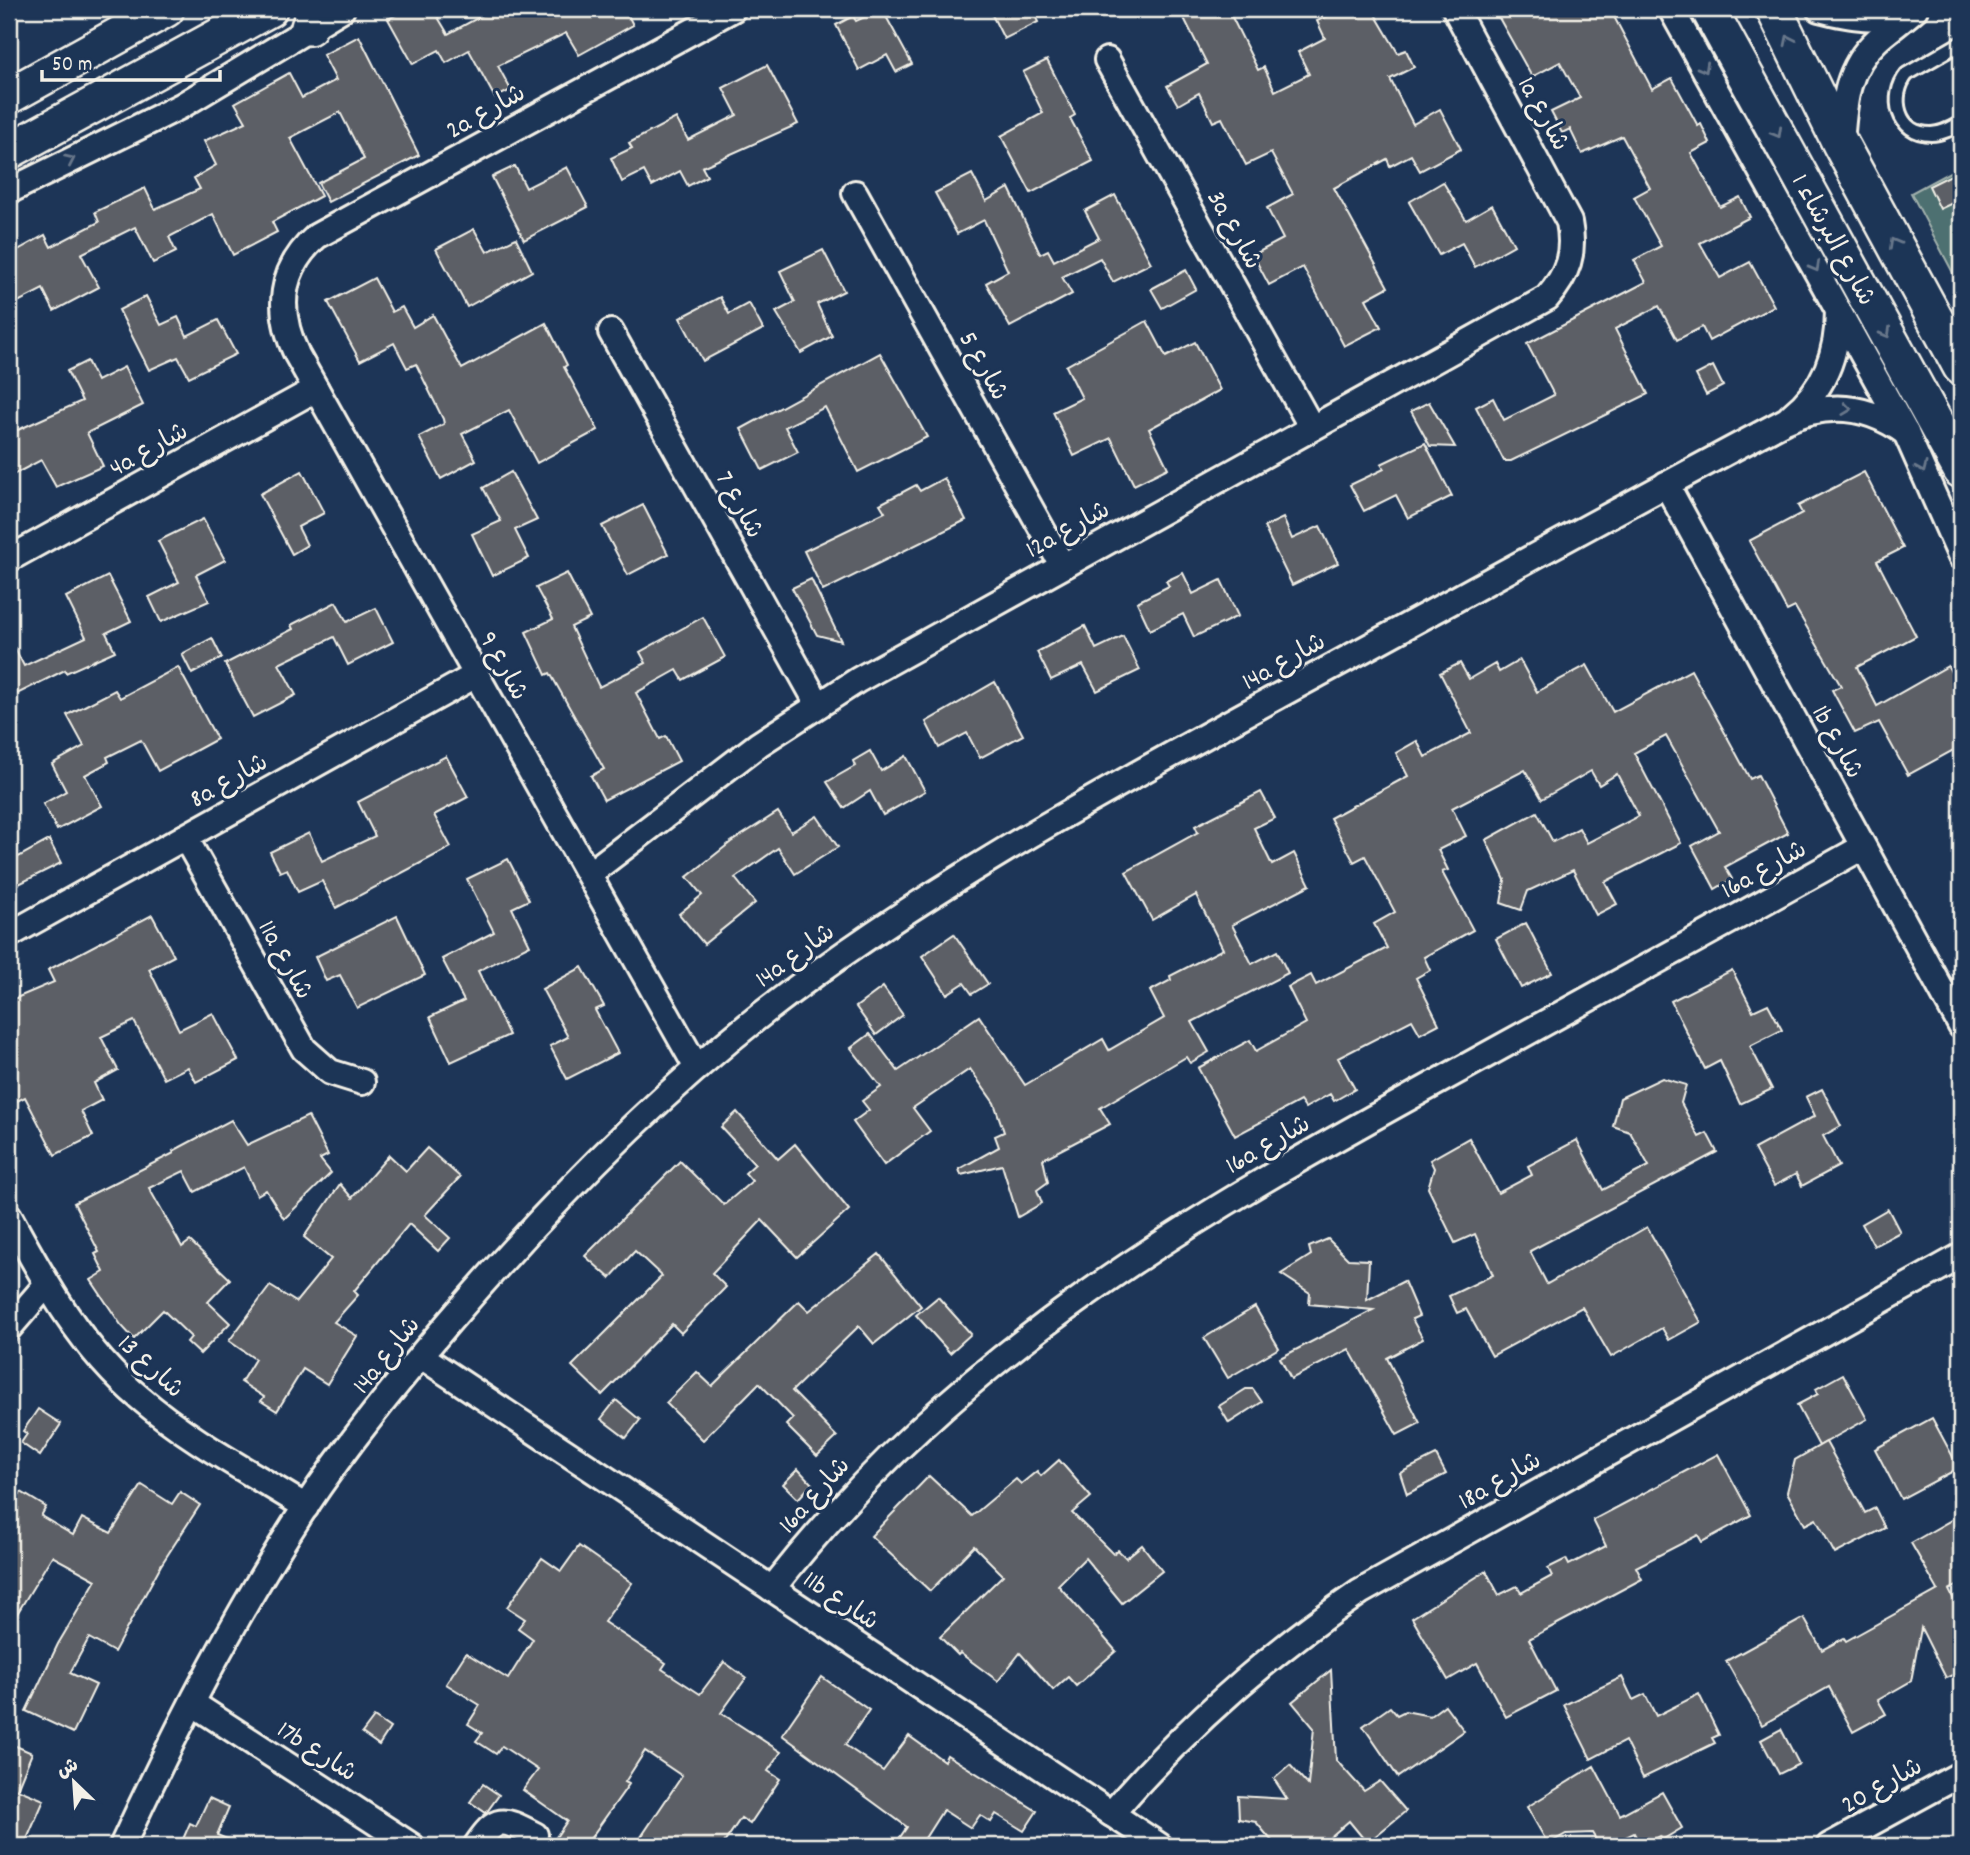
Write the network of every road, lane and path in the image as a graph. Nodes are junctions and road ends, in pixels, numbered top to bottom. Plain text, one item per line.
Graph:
1 (166, 9) edge
2 (269, 9) edge
3 (342, 9) edge
4 (733, 9) edge
5 (1455, 9) edge
6 (1671, 9) edge
7 (1709, 9) edge
8 (1774, 9) edge
9 (1819, 9) edge
10 (1907, 9) edge
11 (1915, 9) edge
12 (313, 18) edge
13 (1961, 43) edge
14 (1107, 60) dead end
15 (9, 96) edge
16 (1961, 123) edge
17 (1841, 145) junction
18 (9, 151) edge
19 (9, 191) edge
20 (855, 193) dead end
21 (1840, 248) junction
22 (1573, 249) joint
23 (285, 284) joint
24 (1838, 309) junction
25 (611, 332) dead end
26 (1961, 367) edge
27 (316, 389) junction
28 (1784, 421) junction
29 (1312, 428) junction
30 (1906, 433) junction
31 (1961, 470) edge
32 (1666, 484) junction
33 (1961, 557) edge
34 (9, 559) edge
35 (1062, 565) junction
36 (476, 675) junction
37 (818, 704) junction
38 (185, 837) junction
39 (1863, 848) junction
40 (589, 874) junction
41 (9, 935) edge
42 (1961, 1027) edge
43 (697, 1068) junction
44 (362, 1082) dead end
45 (9, 1216) edge
46 (1961, 1256) edge
47 (47, 1284) junction
48 (9, 1328) edge
49 (421, 1356) junction
50 (306, 1507) junction
51 (772, 1589) junction
52 (192, 1703) junction
53 (1961, 1774) edge
54 (1111, 1814) junction
55 (534, 1835) dead end
56 (122, 1846) edge
57 (412, 1846) edge
58 (476, 1846) edge
59 (1160, 1846) edge
60 (1829, 1846) edge

1 - 15 street
2 - 18 street
3 - 12 street
4 - 23 street, 2a شارع
5 - 22 street, 1a شارع
6 -> 24 street
7 -> 21 street, شارع البرشاء 1
17 -> 8 street, شارع البرشاء 1
9 - 10 street
11 - 17 street
19 -> 12 street
13 - 16 lane
14 - 29 street, 3a شارع
26 -> 17 street, شارع البرشاء 1
20 - 35 street, شارع 5
21 - 24 street, 14a شارع
21 -> 31 street, شارع البرشاء 1
22 - 29 street, 12a شارع
23 - 27 street, شارع 9
24 - 28 street, 14a شارع
24 - 30 street
25 - 37 street, شارع 7
27 - 34 street, 4a شارع
27 - 36 street, شارع 9
28 -> 30 street, 14a شارع
28 - 32 street, 14a شارع
29 - 35 street, 12a شارع
30 -> 33 street
32 - 39 street, 1b شارع
32 - 43 street, 14a شارع
35 - 37 street, 12a شارع
36 - 38 street, 8a شارع
36 - 40 street, شارع 9
37 - 40 street, 12a شارع
38 - 41 street, 8a شارع
38 - 44 street, 11a شارع
39 - 42 street, 1b شارع
39 - 51 street, 16a شارع
40 - 43 street, شارع 9
43 - 49 street, 14a شارع
45 - 47 street, شارع 13
46 - 54 street, 18a شارع
47 - 48 street
47 - 50 street, شارع 13
49 - 50 street, 14a شارع
49 - 51 street, 11b شارع
50 - 52 street, 14a شارع
51 - 54 street, 11b شارع
52 - 56 street, 14a شارع
52 - 57 street, 17b شارع
53 - 60 street, شارع 20
54 - 59 street, 11b شارع
55 - 58 street

